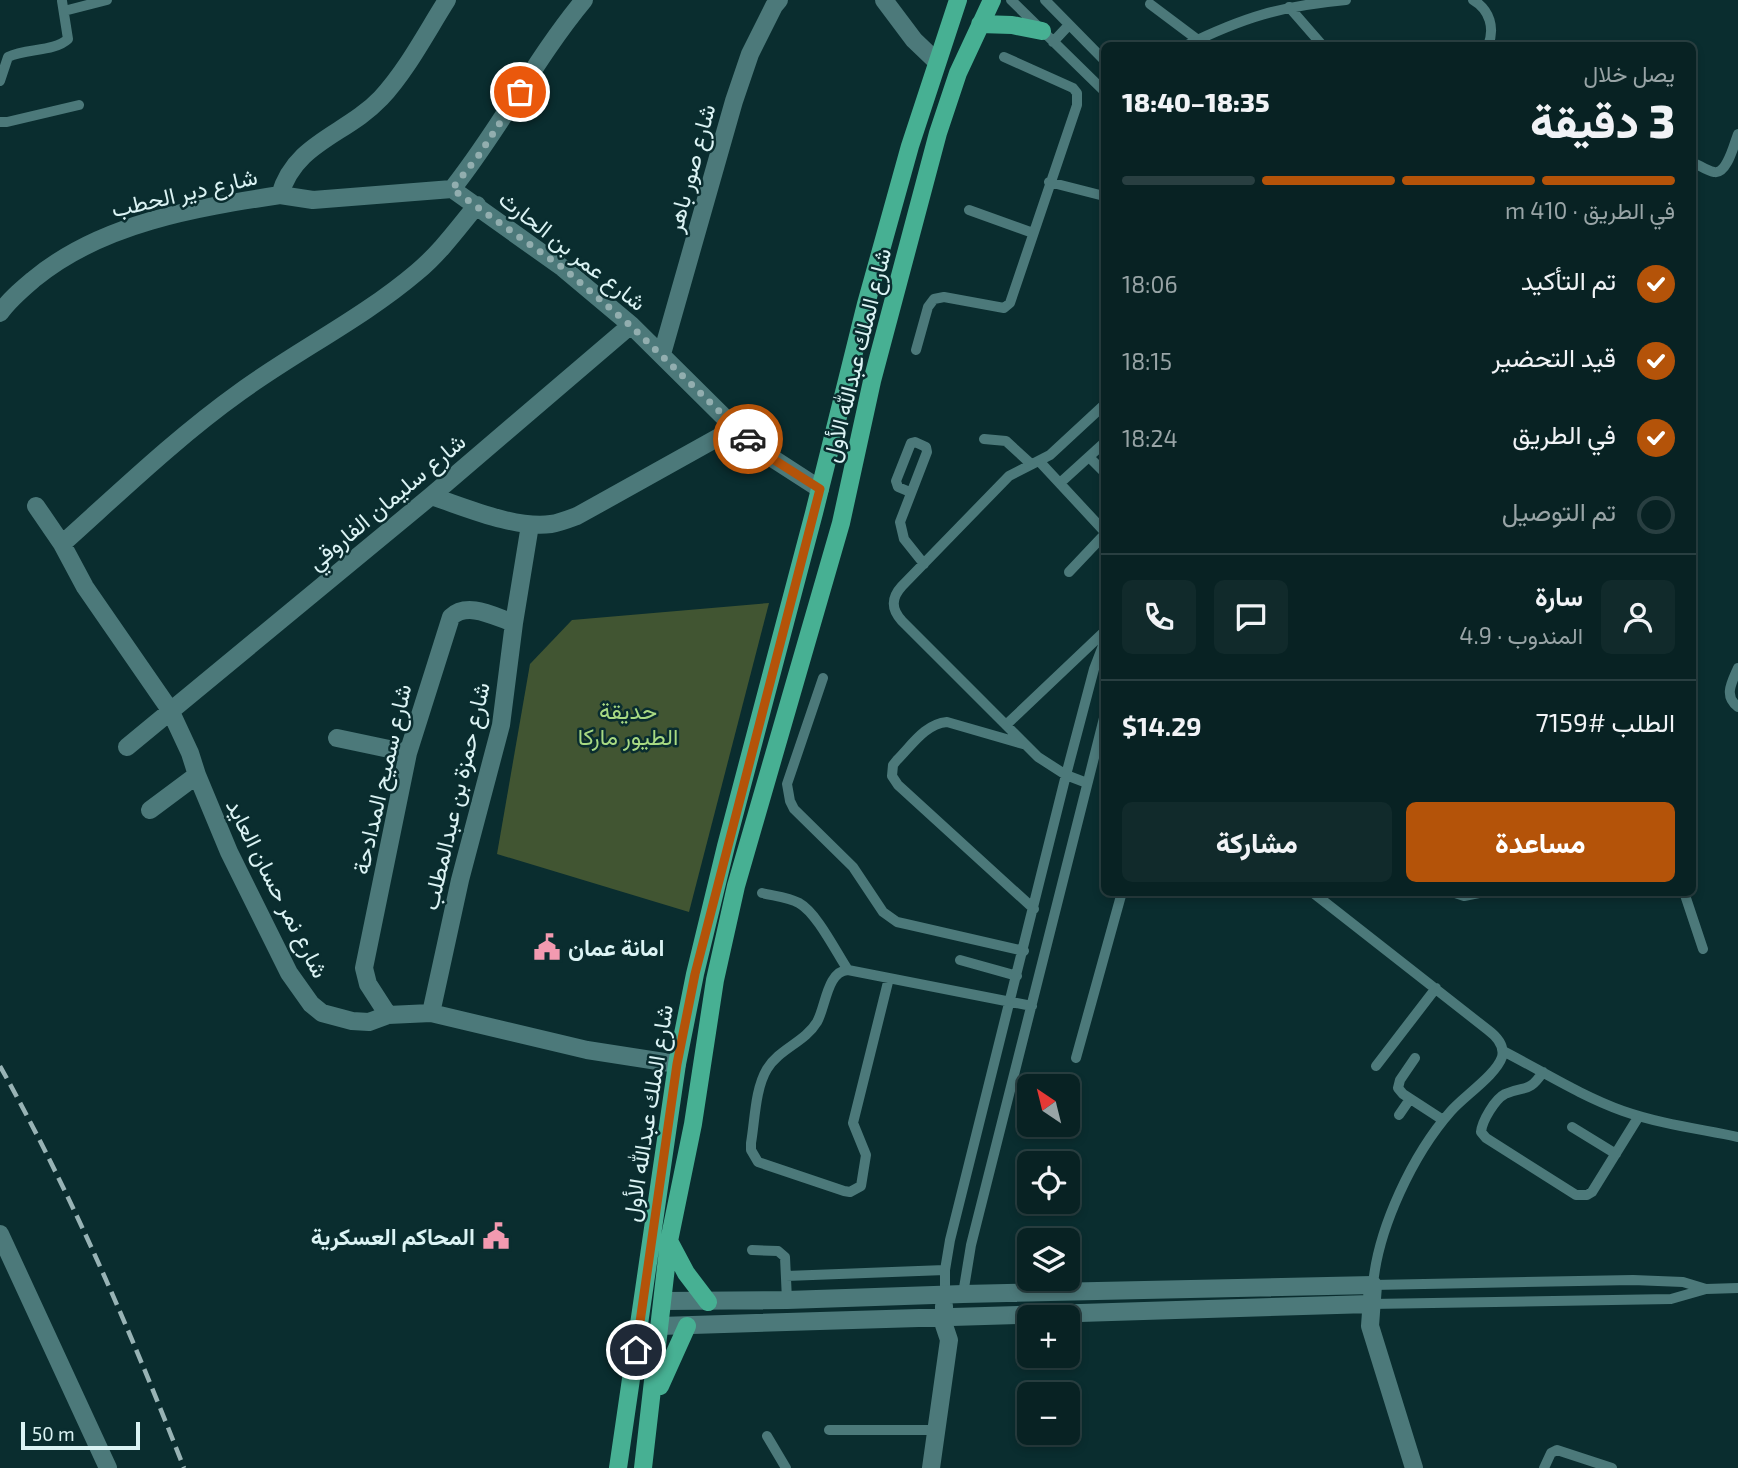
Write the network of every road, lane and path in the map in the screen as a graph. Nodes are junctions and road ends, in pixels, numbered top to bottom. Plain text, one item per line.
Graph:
1 (107, 0) edge
2 (447, 0) edge
3 (584, 0) edge
4 (779, 0) edge
5 (884, 0) edge
6 (958, 0) edge
7 (992, 0) edge
8 (1011, 0) edge
9 (1045, 0) edge
10 (1346, 0) edge
11 (1473, 0) edge
12 (1150, 4) dead end
13 (63, 6) edge
14 (1289, 7) junction
15 (980, 24) junction
16 (1068, 26) junction
17 (1048, 36) junction
18 (1198, 40) junction
19 (1194, 42) edge
20 (1320, 42) edge
21 (1489, 42) edge
22 (1004, 57) dead end
23 (1101, 57) edge
24 (937, 62) junction
25 (0, 81) edge
26 (1101, 88) edge
27 (79, 105) dead end
28 (0, 122) edge
29 (1738, 134) edge
30 (1696, 164) edge
31 (1049, 182) junction
32 (452, 189) junction
33 (280, 195) junction
34 (1101, 195) edge
35 (477, 205) junction
36 (968, 209) dead end
37 (1033, 233) junction
38 (0, 313) edge
39 (631, 326) junction
40 (916, 350) dead end
41 (662, 354) junction
42 (1101, 408) edge
43 (735, 428) junction
44 (984, 439) dead end
45 (1101, 446) edge
46 (1089, 457) junction
47 (1035, 463) junction
48 (1101, 469) edge
49 (1060, 483) junction
50 (820, 489) junction
51 (910, 492) junction
52 (431, 496) junction
53 (36, 506) dead end
54 (530, 525) junction
55 (1101, 530) edge
56 (1101, 536) edge
57 (62, 544) junction
58 (924, 564) junction
59 (1069, 572) dead end
60 (514, 623) junction
61 (1101, 635) edge
62 (1101, 651) edge
63 (1738, 668) edge
64 (823, 678) dead end
65 (1738, 707) edge
66 (170, 710) junction
67 (1006, 725) junction
68 (337, 738) dead end
69 (1101, 739) edge
70 (1025, 745) junction
71 (127, 747) dead end
72 (408, 753) junction
73 (197, 775) junction
74 (1066, 775) junction
75 (1087, 783) junction
76 (150, 810) dead end
77 (762, 893) dead end
78 (1121, 896) edge
79 (1317, 896) edge
80 (1685, 896) edge
81 (1034, 909) junction
82 (1703, 949) dead end
83 (1024, 951) junction
84 (960, 960) dead end
85 (848, 970) junction
86 (1017, 976) junction
87 (889, 978) junction
88 (1436, 988) junction
89 (1011, 1002) junction
90 (1032, 1006) junction
91 (431, 1013) junction
92 (388, 1016) junction
93 (1503, 1051) junction
94 (1076, 1058) dead end
95 (1415, 1058) dead end
96 (677, 1064) junction
97 (1376, 1066) dead end
98 (1543, 1072) junction
99 (1410, 1099) junction
100 (1399, 1115) dead end
101 (1639, 1116) junction
102 (1443, 1120) junction
103 (1572, 1126) dead end
104 (1738, 1137) edge
105 (1616, 1154) junction
106 (0, 1234) edge
107 (669, 1241) junction
108 (752, 1250) dead end
109 (945, 1270) junction
110 (786, 1276) junction
111 (1373, 1285) junction
112 (1738, 1288) edge
113 (1706, 1289) junction
114 (945, 1294) junction
115 (963, 1294) junction
116 (644, 1300) junction
117 (787, 1300) junction
118 (663, 1301) junction
119 (708, 1302) junction
120 (1370, 1304) junction
121 (952, 1317) junction
122 (788, 1322) junction
123 (640, 1326) junction
124 (660, 1326) junction
125 (687, 1326) junction
126 (651, 1412) junction
127 (829, 1430) dead end
128 (936, 1430) junction
129 (767, 1436) dead end
130 (107, 1468) edge
131 (618, 1468) edge
132 (643, 1468) edge
133 (786, 1468) edge
134 (930, 1468) edge
135 (1414, 1468) edge
136 (1544, 1468) edge
137 (1612, 1468) edge

1 - 13 lane
2 - 33 street
3 - 32 street
4 - 41 street, شارع صور باهر
5 - 24 street
6 - 24 main road, شارع الملك عبدالله الأول
7 - 15 main road, شارع الملك عبدالله الأول
8 - 17 lane
9 - 16 lane
10 - 14 lane
11 - 21 lane
12 - 18 lane
13 - 25 lane
14 - 18 lane
14 - 20 lane
15 - 17 main road
15 - 107 main road, شارع الملك عبدالله الأول
16 - 17 lane
16 - 23 lane
17 - 26 lane
18 - 19 lane
22 - 31 lane
24 - 50 main road, شارع الملك عبدالله الأول
27 - 28 lane
29 - 30 lane
31 - 34 lane
31 - 37 lane
32 - 33 street, شارع دير الحطب
32 - 35 street, شارع عمر بن الحارث
33 - 38 street, شارع دير الحطب
35 - 39 street, شارع عمر بن الحارث
35 - 57 street
36 - 37 lane
37 - 40 lane
39 - 41 street, شارع عمر بن الحارث
39 - 52 street, شارع سليمان الفاروقي
41 - 43 street, شارع عمر بن الحارث
42 - 47 lane
43 - 50 street, شارع عمر بن الحارث
43 - 54 street
44 - 47 lane
45 - 46 lane
46 - 48 lane
46 - 49 lane
47 - 49 lane
47 - 58 lane
49 - 55 lane
50 - 96 main road, شارع الملك عبدالله الأول
51 - 51 lane
51 - 58 lane
52 - 54 street
52 - 66 street, شارع سليمان الفاروقي
53 - 57 street, شارع نمر حسان العايد
54 - 60 street, شارع حمزة بن عبدالمطلب
56 - 59 lane
57 - 66 street, شارع نمر حسان العايد
58 - 67 lane
60 - 72 street, شارع سميح المدادحة
60 - 91 street, شارع حمزة بن عبدالمطلب
61 - 67 lane
62 - 74 lane
63 - 65 lane
64 - 83 lane
66 - 71 street, شارع سليمان الفاروقي
66 - 73 street, شارع نمر حسان العايد
67 - 70 lane
68 - 72 street
69 - 75 lane
70 - 74 lane
70 - 81 lane
72 - 92 street, شارع سميح المدادحة
73 - 76 street
73 - 92 street, شارع نمر حسان العايد
74 - 75 lane
74 - 81 lane
75 - 90 lane
77 - 85 lane
78 - 94 lane
79 - 88 lane
80 - 82 lane
81 - 83 lane
83 - 86 lane
84 - 86 lane
85 - 87 lane
85 - 87 lane
86 - 89 lane
87 - 89 lane
88 - 93 lane
88 - 97 lane
89 - 90 lane
89 - 109 lane
90 - 115 lane
91 - 92 street, شارع نمر حسان العايد
91 - 96 street, شارع نمر حسان العايد
93 - 98 lane
93 - 102 lane
95 - 99 lane
96 - 116 main road, شارع الملك عبدالله الأول
98 - 101 lane
98 - 105 lane
99 - 100 lane
99 - 102 lane
101 - 104 lane
101 - 105 lane
102 - 111 lane
103 - 105 lane
106 - 130 street
107 - 118 main road, شارع الملك عبدالله الأول
107 - 119 main road
108 - 110 lane
109 - 110 lane
109 - 114 lane
110 - 117 lane
111 - 113 lane
111 - 115 street
111 - 120 street
112 - 113 lane
113 - 120 lane
114 - 115 street
114 - 117 street
114 - 121 street
115 - 121 street
116 - 118 main road
116 - 123 main road, شارع الملك عبدالله الأول
117 - 119 street
117 - 122 street
118 - 119 street
118 - 124 main road, شارع الملك عبدالله الأول
120 - 121 street
120 - 135 street
121 - 122 street
121 - 128 street
122 - 125 street
123 - 124 main road
123 - 131 main road, شارع الملك عبدالله الأول
124 - 125 street
124 - 126 main road, شارع الملك عبدالله الأول
125 - 126 main road
126 - 132 main road, شارع الملك عبدالله الأول
127 - 128 lane
128 - 134 street
129 - 133 lane
136 - 137 lane

